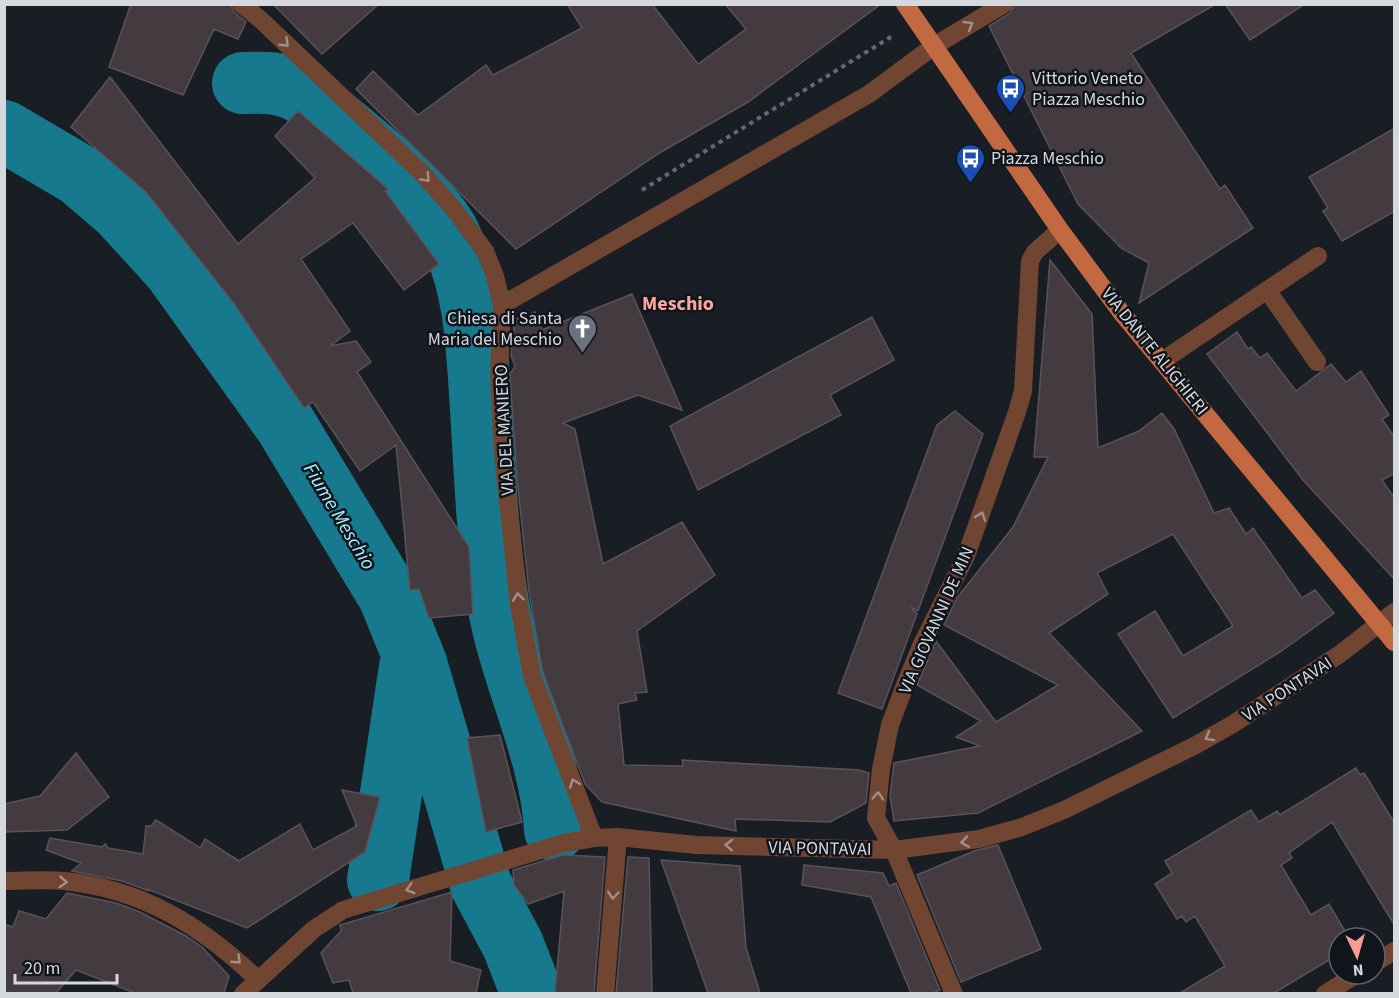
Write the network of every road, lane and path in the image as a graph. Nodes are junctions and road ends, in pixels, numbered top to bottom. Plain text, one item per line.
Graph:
1 (241, 4) edge
2 (905, 4) edge
3 (1004, 4) edge
4 (917, 21) junction
5 (934, 46) junction
6 (637, 194) dead end
7 (1060, 230) junction
8 (1318, 256) dead end
9 (1267, 290) junction
10 (502, 305) junction
11 (1162, 361) junction
12 (1317, 362) dead end
13 (1395, 612) edge
14 (1379, 622) junction
15 (1395, 642) edge
16 (618, 837) junction
17 (594, 838) junction
18 (894, 850) junction
19 (4, 881) edge
20 (257, 979) junction
21 (243, 993) edge
22 (604, 993) edge
23 (954, 993) edge

1 -> 10 street, VIA DEL MANIERO
2 - 4 main road, VIA DANTE ALIGHIERI
5 -> 3 street
4 - 5 main road, VIA DANTE ALIGHIERI
4 - 6 path
5 - 7 main road, VIA DANTE ALIGHIERI
5 - 10 street
7 - 11 main road, VIA DANTE ALIGHIERI
18 -> 7 street, VIA GIOVANNI DE MIN
8 - 9 street
9 - 11 street
9 - 12 street
17 -> 10 street, VIA DEL MANIERO
11 - 14 main road, VIA DANTE ALIGHIERI
13 - 14 street, VIA PONTAVAI
14 - 15 main road, VIA DANTE ALIGHIERI
14 -> 18 street, VIA PONTAVAI
16 - 17 street, VIA PONTAVAI
18 -> 16 street, VIA PONTAVAI
16 -> 22 street
17 -> 20 street, VIA PONTAVAI
18 - 23 street, VIA GIOVANNI DE MIN
19 -> 20 street
20 - 21 street, VIA PONTAVAI

